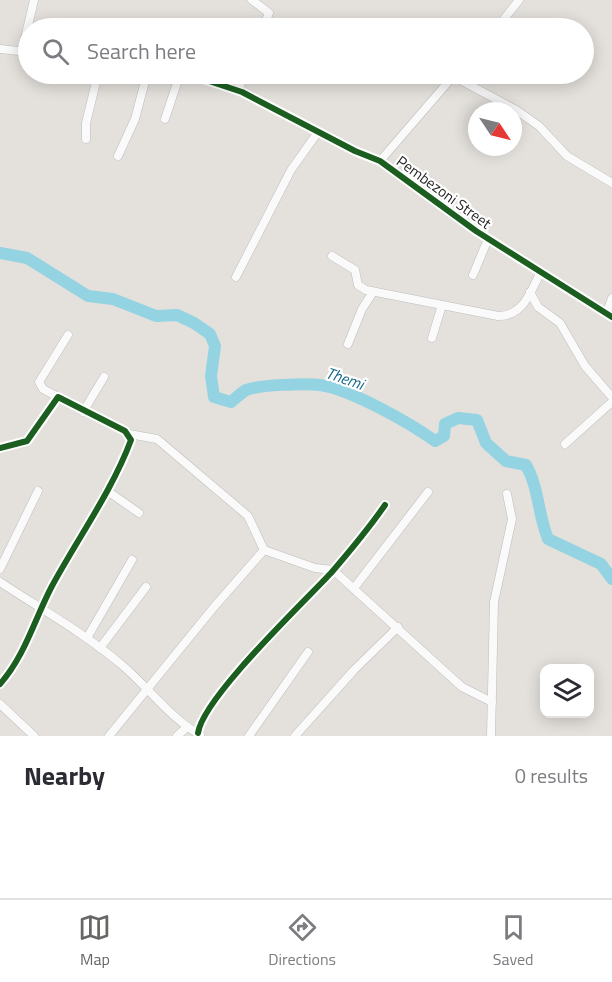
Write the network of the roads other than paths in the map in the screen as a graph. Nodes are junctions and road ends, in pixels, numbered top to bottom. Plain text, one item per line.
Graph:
1 (34, 0) edge
2 (252, 0) edge
3 (519, 0) edge
4 (31, 18) edge
5 (267, 18) edge
6 (505, 18) edge
7 (0, 49) edge
8 (18, 51) edge
9 (96, 84) edge
10 (144, 84) edge
11 (177, 84) edge
12 (219, 84) edge
13 (240, 84) edge
14 (446, 84) edge
15 (468, 84) edge
16 (238, 90) junction
17 (165, 119) dead end
18 (318, 132) junction
19 (86, 139) dead end
20 (118, 156) dead end
21 (380, 161) junction
22 (612, 183) edge
23 (488, 238) junction
24 (332, 256) dead end
25 (541, 272) junction
26 (473, 275) dead end
27 (236, 277) dead end
28 (373, 292) junction
29 (530, 292) junction
30 (612, 298) edge
31 (442, 305) junction
32 (609, 314) edge
33 (68, 335) dead end
34 (432, 338) dead end
35 (348, 344) dead end
36 (104, 377) dead end
37 (58, 397) junction
38 (612, 397) edge
39 (612, 402) edge
40 (83, 412) junction
41 (129, 434) junction
42 (565, 444) dead end
43 (0, 448) edge
44 (106, 490) junction
45 (38, 491) dead end
46 (428, 492) dead end
47 (507, 494) dead end
48 (385, 505) dead end
49 (139, 513) dead end
50 (264, 550) junction
51 (132, 560) dead end
52 (0, 569) edge
53 (333, 570) junction
54 (0, 582) edge
55 (146, 588) dead end
56 (354, 588) junction
57 (43, 609) junction
58 (398, 627) junction
59 (87, 638) junction
60 (100, 648) junction
61 (308, 652) dead end
62 (0, 684) edge
63 (148, 689) junction
64 (492, 702) junction
65 (0, 704) edge
66 (187, 727) junction
67 (200, 735) edge
68 (34, 736) edge
69 (109, 736) edge
70 (177, 736) edge
71 (249, 736) edge
72 (295, 736) edge
73 (491, 736) edge

1 - 4 street
2 - 5 street
3 - 6 street
7 - 8 street
9 - 19 street
10 - 20 street
11 - 17 street
12 - 16 street, Pembezoni Street
13 - 16 street
14 - 21 street
15 - 22 street
16 - 18 street, Pembezoni Street
18 - 21 street, Pembezoni Street
18 - 27 street
21 - 23 street, Pembezoni Street
23 - 25 street, Pembezoni Street
23 - 26 street
24 - 28 street
25 - 29 street
25 - 32 street, Pembezoni Street
28 - 31 street
28 - 35 street
29 - 31 street
29 - 38 street
30 - 32 street
31 - 34 street
33 - 37 street
36 - 40 street
37 - 40 street
37 - 43 street
39 - 42 street
40 - 41 street
41 - 44 street
41 - 50 street
44 - 49 street
44 - 57 street
45 - 52 street
46 - 56 street
47 - 64 street
48 - 53 street
50 - 53 street
50 - 63 street
51 - 59 street
53 - 56 street
53 - 67 street
54 - 57 street
55 - 60 street
56 - 58 street
57 - 59 street
57 - 62 street
58 - 64 street
58 - 72 street
59 - 60 street
60 - 63 street
61 - 71 street
63 - 66 street
63 - 69 street
64 - 73 street
65 - 68 street
66 - 67 street
66 - 70 street

